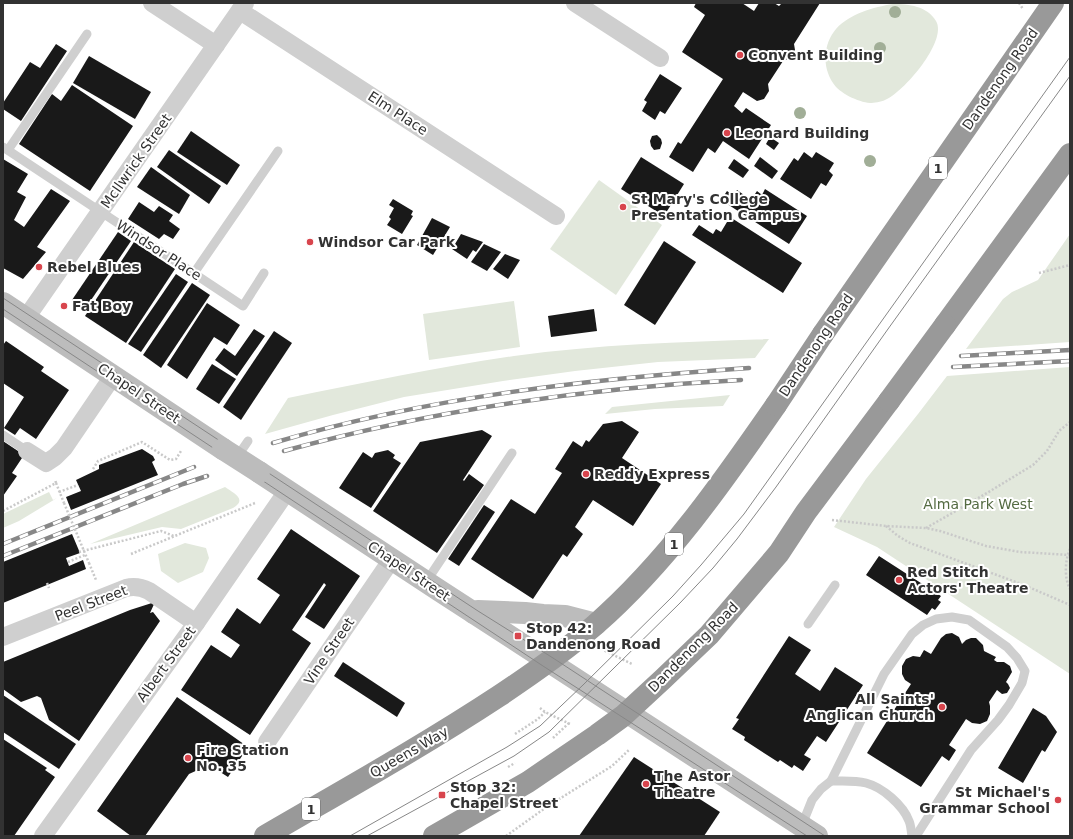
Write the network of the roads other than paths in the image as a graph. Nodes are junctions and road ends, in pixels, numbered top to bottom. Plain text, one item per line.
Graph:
1 (152, 3) edge
2 (575, 3) edge
3 (1053, 3) edge
4 (243, 7) edge
5 (87, 34) dead end
6 (216, 45) junction
7 (660, 58) dead end
8 (5, 148) edge
9 (278, 151) dead end
10 (1070, 154) edge
11 (100, 212) junction
12 (556, 216) dead end
13 (194, 273) junction
14 (264, 273) dead end
15 (3, 303) edge
16 (26, 318) junction
17 (113, 376) junction
18 (3, 435) edge
19 (27, 451) joint
20 (512, 453) dead end
21 (287, 491) junction
22 (392, 559) junction
23 (426, 582) junction
24 (835, 585) dead end
25 (474, 613) junction
26 (196, 623) junction
27 (596, 624) junction
28 (808, 624) dead end
29 (3, 636) edge
30 (548, 661) junction
31 (626, 713) junction
32 (267, 742) dead end
33 (831, 781) junction
34 (809, 831) edge
35 (43, 836) edge
36 (265, 836) edge
37 (434, 836) edge
38 (912, 836) edge
39 (916, 836) edge

1 - 6 street
2 - 7 street
3 - 27 highway, Dandenong Road / 1, bridge
4 - 6 street, McIlwrick Street
4 - 12 street, Elm Place
5 - 8 lane
6 - 11 street, McIlwrick Street
8 - 11 lane, Windsor Place
9 - 13 lane
10 - 31 highway, Dandenong Road, bridge
11 - 13 lane, Windsor Place
11 - 16 street, McIlwrick Street
13 - 14 lane, Windsor Place
15 - 16 street, Chapel Street
16 - 17 street, Chapel Street
17 - 19 street
17 - 21 street, Chapel Street, bridge
18 - 19 lane
20 - 23 lane
21 - 22 street, Chapel Street
21 - 26 street, Albert Street
22 - 23 street, Chapel Street
22 - 32 street, Vine Street
23 - 25 street, Chapel Street
24 - 28 lane
25 - 27 street
25 - 30 street, Chapel Street
26 - 29 street, Peel Street
26 - 35 street, Albert Street
27 - 30 highway, Dandenong Road / 1
30 - 31 street, Chapel Street
30 - 36 highway, Queens Way / 1
31 - 34 street, Chapel Street
31 - 37 highway
33 - 34 lane
33 - 38 lane
33 - 39 lane

